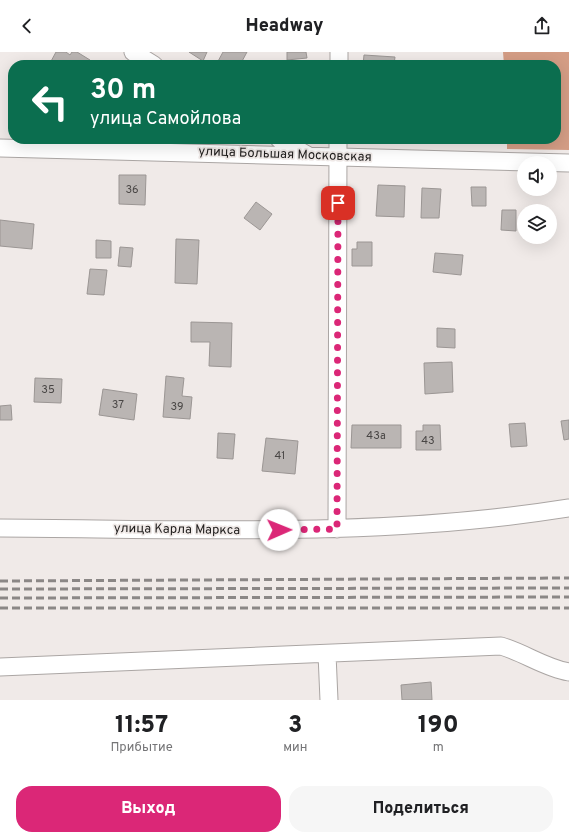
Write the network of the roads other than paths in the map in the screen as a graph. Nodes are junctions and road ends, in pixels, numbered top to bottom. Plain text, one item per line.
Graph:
1 (133, 52) edge
2 (146, 60) edge
3 (236, 144) edge
4 (288, 144) edge
5 (338, 144) edge
6 (0, 148) edge
7 (228, 153) junction
8 (309, 156) junction
9 (338, 157) junction
10 (569, 163) edge
11 (569, 508) edge
12 (0, 528) edge
13 (337, 529) junction
14 (327, 654) junction
15 (0, 667) edge
16 (569, 672) edge
17 (329, 700) edge

1 - 2 street
3 - 7 street
4 - 8 street
5 - 9 street
6 - 7 street, улица Большая Московская
7 - 8 street, улица Большая Московская
8 - 9 street, улица Большая Московская
9 - 10 street, улица Большая Московская
9 - 13 street
11 - 13 street, улица Карла Маркса
12 - 13 street, улица Карла Маркса
14 - 15 street
14 - 16 street
14 - 17 street

